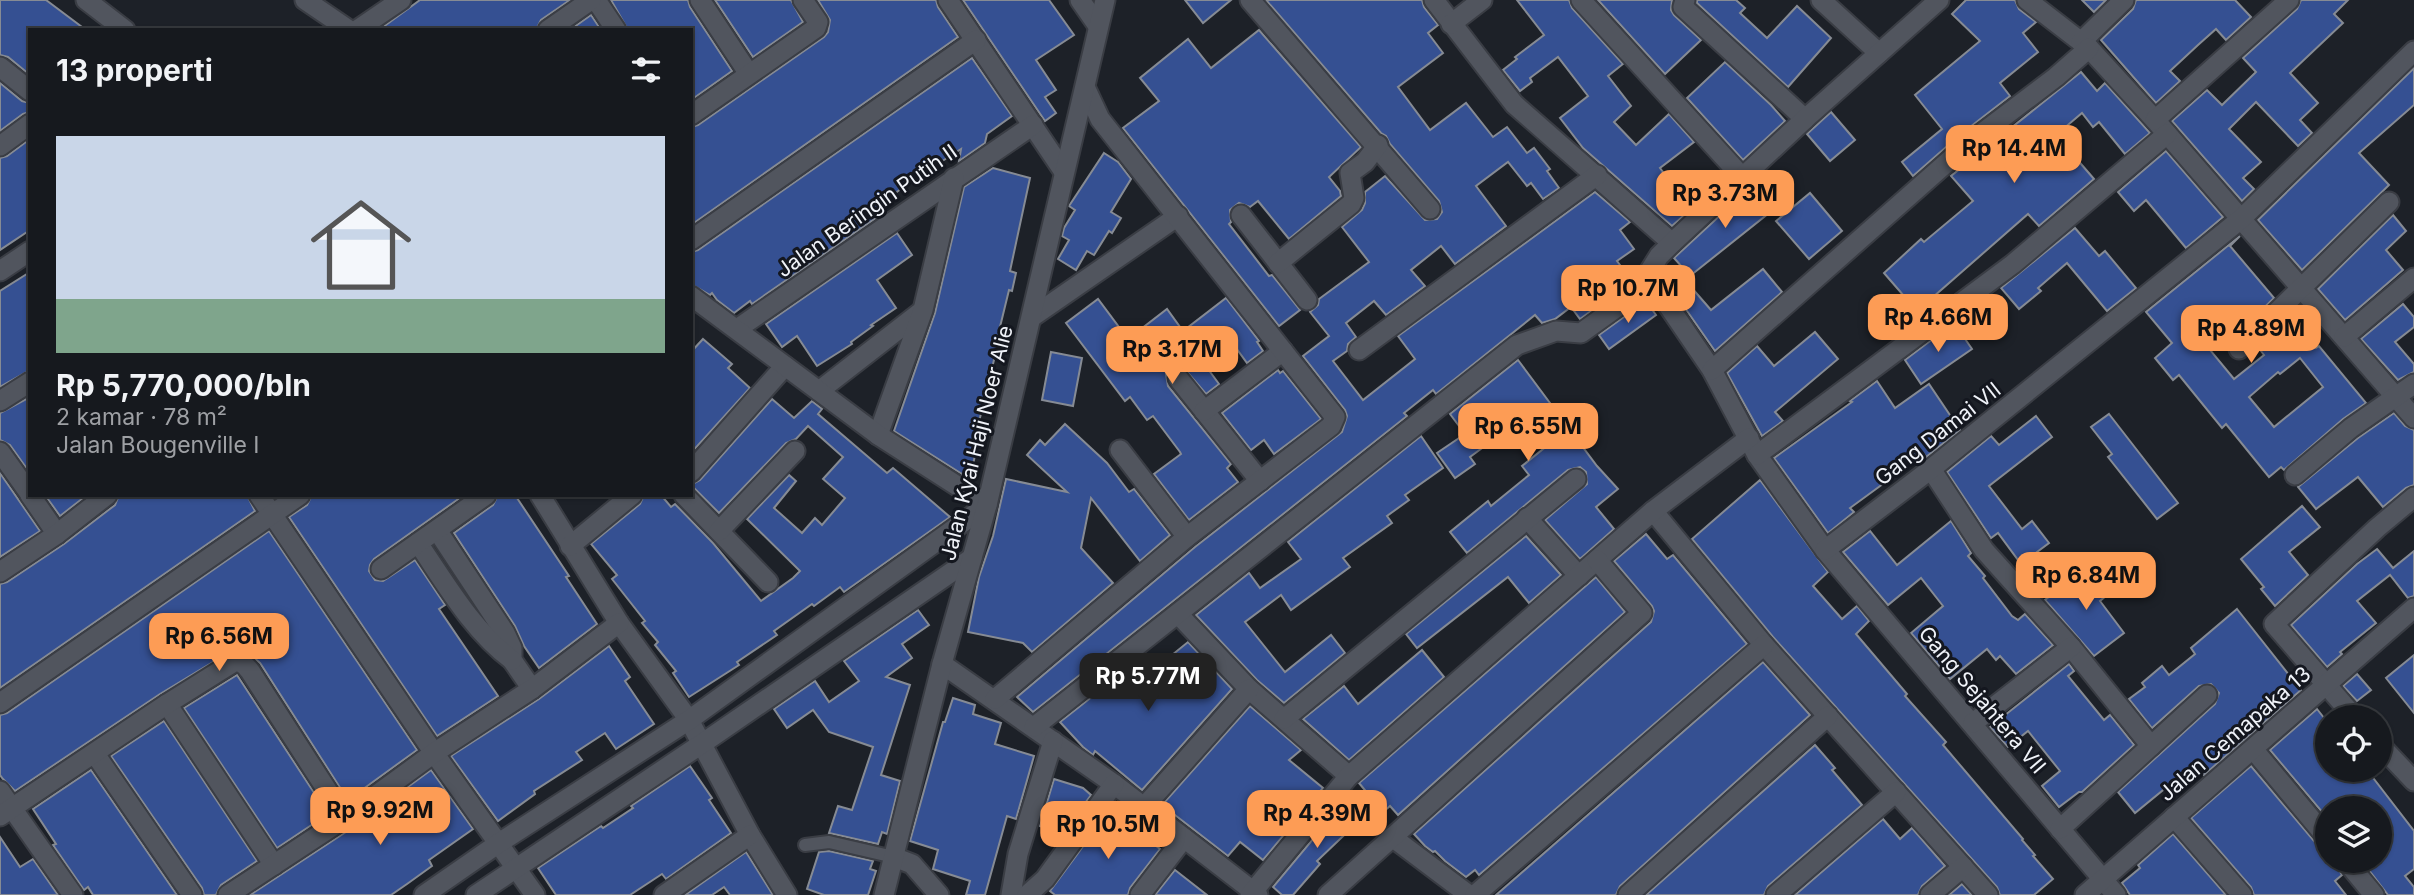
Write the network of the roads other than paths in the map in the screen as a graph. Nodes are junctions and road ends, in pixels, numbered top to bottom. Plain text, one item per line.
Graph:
1 (86, 0) edge
2 (305, 0) edge
3 (593, 0) edge
4 (700, 0) edge
5 (803, 0) edge
6 (948, 0) edge
7 (1080, 0) edge
8 (1105, 0) edge
9 (1250, 0) edge
10 (1434, 0) edge
11 (1482, 0) edge
12 (1581, 0) edge
13 (1685, 0) edge
14 (1821, 0) edge
15 (1939, 0) edge
16 (2026, 0) edge
17 (2124, 0) edge
18 (2289, 0) edge
19 (392, 3) edge
20 (1451, 24) junction
21 (1098, 26) junction
22 (122, 28) edge
23 (346, 28) edge
24 (360, 28) edge
25 (551, 28) edge
26 (614, 28) edge
27 (976, 40) junction
28 (2085, 45) junction
29 (2414, 51) edge
30 (1879, 53) junction
31 (0, 67) edge
32 (749, 74) junction
33 (28, 89) edge
34 (1086, 89) junction
35 (693, 114) edge
36 (1805, 119) junction
37 (28, 125) edge
38 (2161, 127) junction
39 (1028, 128) junction
40 (1378, 145) junction
41 (0, 146) edge
42 (1065, 172) junction
43 (1597, 176) junction
44 (954, 178) junction
45 (1743, 178) junction
46 (2389, 202) dead end
47 (1430, 209) dead end
48 (1241, 215) dead end
49 (1178, 216) junction
50 (2241, 219) junction
51 (693, 239) edge
52 (1672, 243) junction
53 (28, 252) edge
54 (1278, 263) junction
55 (0, 271) edge
56 (2414, 278) edge
57 (1652, 282) junction
58 (2302, 288) junction
59 (693, 297) edge
60 (1307, 300) dead end
61 (923, 310) junction
62 (1032, 317) junction
63 (737, 329) junction
64 (2344, 337) junction
65 (2239, 349) dead end
66 (1359, 350) dead end
67 (1283, 351) junction
68 (785, 366) junction
69 (1712, 370) junction
70 (1178, 378) dead end
71 (28, 383) edge
72 (2414, 384) edge
73 (818, 391) junction
74 (2396, 398) junction
75 (0, 401) edge
76 (1204, 411) junction
77 (2414, 418) edge
78 (878, 435) junction
79 (1753, 446) junction
80 (1120, 450) dead end
81 (795, 451) dead end
82 (0, 452) edge
83 (1931, 469) junction
84 (693, 470) edge
85 (2295, 475) dead end
86 (1576, 480) dead end
87 (1260, 481) junction
88 (28, 492) edge
89 (31, 497) edge
90 (104, 497) edge
91 (260, 497) edge
92 (297, 497) edge
93 (483, 497) edge
94 (541, 497) edge
95 (630, 497) edge
96 (686, 497) edge
97 (2414, 497) edge
98 (987, 505) junction
99 (1653, 511) junction
100 (272, 514) junction
101 (1527, 518) junction
102 (437, 530) junction
103 (719, 531) junction
104 (57, 534) junction
105 (1187, 537) junction
106 (418, 543) junction
107 (570, 545) junction
108 (1825, 550) junction
109 (972, 558) junction
110 (1597, 560) junction
111 (382, 569) dead end
112 (0, 572) edge
113 (1579, 576) junction
114 (768, 582) dead end
115 (2414, 608) edge
116 (1178, 614) junction
117 (620, 623) junction
118 (1764, 645) junction
119 (2071, 647) junction
120 (512, 660) junction
121 (942, 664) junction
122 (2325, 685) junction
123 (1249, 689) junction
124 (532, 690) junction
125 (2207, 695) dead end
126 (995, 699) junction
127 (0, 703) edge
128 (167, 704) junction
129 (2343, 705) edge
130 (1828, 716) junction
131 (1283, 719) junction
132 (689, 720) junction
133 (1973, 723) junction
134 (1034, 727) junction
135 (1053, 741) junction
136 (703, 743) junction
137 (2151, 746) junction
138 (2253, 749) junction
139 (434, 753) junction
140 (95, 754) junction
141 (2392, 758) edge
142 (1349, 776) junction
143 (2414, 781) edge
144 (1114, 784) junction
145 (0, 791) edge
146 (1896, 792) junction
147 (1144, 807) junction
148 (6, 812) edge
149 (2174, 817) junction
150 (345, 818) junction
151 (2315, 823) edge
152 (2060, 829) junction
153 (750, 835) junction
154 (1392, 837) junction
155 (1184, 838) junction
156 (499, 843) junction
157 (805, 845) dead end
158 (894, 857) junction
159 (274, 864) junction
160 (1963, 867) junction
161 (516, 868) junction
162 (2356, 873) edge
163 (2103, 880) junction
164 (1253, 894) edge
165 (73, 895) edge
166 (192, 895) edge
167 (228, 895) edge
168 (424, 895) edge
169 (476, 895) edge
170 (535, 895) edge
171 (664, 895) edge
172 (786, 895) edge
173 (884, 895) edge
174 (939, 895) edge
175 (1011, 895) edge
176 (1027, 895) edge
177 (1140, 895) edge
178 (1328, 895) edge
179 (1469, 895) edge
180 (1475, 895) edge
181 (1628, 895) edge
182 (1776, 895) edge
183 (1930, 895) edge
184 (1988, 895) edge
185 (2085, 895) edge
186 (2116, 895) edge
187 (2242, 895) edge
188 (2374, 895) edge

1 - 22 street
2 - 23 street
3 - 25 street
3 - 26 street
4 - 32 street
5 - 32 street
6 - 27 street
7 - 21 street
8 - 21 street, Jalan Kyai Haji Noer Alie
9 - 40 street
10 - 20 street
11 - 20 street
12 - 45 street
13 - 36 street
14 - 30 street
15 - 30 street
16 - 28 street
17 - 28 street
18 - 38 street
19 - 24 street
20 - 43 street
21 - 34 street, Jalan Kyai Haji Noer Alie
27 - 39 street
27 - 51 street
28 - 38 street
28 - 69 street
29 - 50 street, Gang Damai VII
30 - 36 street
31 - 33 street
32 - 35 street
34 - 42 street, Jalan Kyai Haji Noer Alie
34 - 49 street
36 - 45 street
37 - 41 street
38 - 50 street
38 - 79 street
39 - 42 street
39 - 44 street, Jalan Beringin Putih II
40 - 47 street
40 - 54 street
42 - 62 street, Jalan Kyai Haji Noer Alie
43 - 52 street
43 - 66 street
44 - 61 street
44 - 63 street, Jalan Beringin Putih II
45 - 52 street
46 - 58 street
48 - 54 street
49 - 62 street
49 - 67 street
50 - 58 street
50 - 83 street, Gang Damai VII
52 - 57 street
53 - 55 street
54 - 60 street
56 - 64 street
57 - 69 street, Gang Sejahtera VII
57 - 116 street
58 - 64 street
58 - 65 street
59 - 63 street
61 - 73 street
61 - 78 street
62 - 98 street, Jalan Kyai Haji Noer Alie
63 - 68 street
64 - 74 street
67 - 76 street
67 - 87 street
68 - 73 street
68 - 84 street
69 - 79 street, Gang Sejahtera VII
70 - 76 street
71 - 75 street
72 - 74 street
73 - 78 street
74 - 77 street
74 - 85 street
76 - 87 street
78 - 98 street
79 - 99 street
79 - 108 street, Gang Sejahtera VII
80 - 105 street
81 - 103 street
82 - 88 street
83 - 108 street, Gang Damai VII
83 - 119 street
86 - 101 street
87 - 105 street
89 - 104 street
90 - 104 street
91 - 100 street
92 - 100 street
93 - 102 street
94 - 107 street
95 - 107 street
96 - 103 street
97 - 122 street
98 - 109 street, Jalan Kyai Haji Noer Alie
98 - 132 street
99 - 110 street
99 - 118 street
100 - 127 street
100 - 139 street
101 - 113 street
101 - 131 street
102 - 106 street
102 - 120 street
103 - 114 street
104 - 112 street
105 - 126 street
106 - 111 street
106 - 120 street
107 - 117 street
108 - 133 street, Gang Sejahtera VII
109 - 121 street, Jalan Kyai Haji Noer Alie
109 - 136 street
110 - 113 street
110 - 154 street
113 - 142 street
115 - 122 street, Jalan Cemapaka 13
116 - 123 street
116 - 134 street
117 - 124 street
117 - 132 street
118 - 130 street
118 - 180 street
119 - 133 street
119 - 137 street
120 - 124 street
121 - 126 street
121 - 158 street, Jalan Kyai Haji Noer Alie
122 - 129 street
122 - 138 street, Jalan Cemapaka 13
123 - 131 street
123 - 147 street
124 - 139 street
125 - 137 street
126 - 134 street
128 - 140 street
128 - 150 street
128 - 159 street
130 - 146 street
130 - 181 street
131 - 142 street
132 - 136 street
132 - 156 street
133 - 152 street, Gang Sejahtera VII
134 - 135 street
135 - 144 street
135 - 175 street
136 - 153 street
136 - 161 street
137 - 152 street
138 - 149 street, Jalan Cemapaka 13
138 - 151 street
139 - 150 street
139 - 156 street
140 - 148 street
140 - 166 street
141 - 143 street
142 - 164 street
144 - 147 street
144 - 176 street
145 - 148 street
146 - 160 street
146 - 182 street
147 - 155 street
148 - 165 street
149 - 163 street, Jalan Cemapaka 13
149 - 187 street
150 - 159 street
152 - 163 street, Gang Sejahtera VII
153 - 171 street
153 - 172 street
154 - 178 street
154 - 179 street
155 - 164 street
155 - 177 street
156 - 161 street
156 - 168 street
157 - 158 lane
158 - 173 street, Jalan Kyai Haji Noer Alie
158 - 174 street
159 - 167 street
160 - 183 street
160 - 184 street
161 - 169 street
161 - 170 street
162 - 188 street
163 - 185 street, Jalan Cemapaka 13
163 - 186 street, Gang Sejahtera VII

